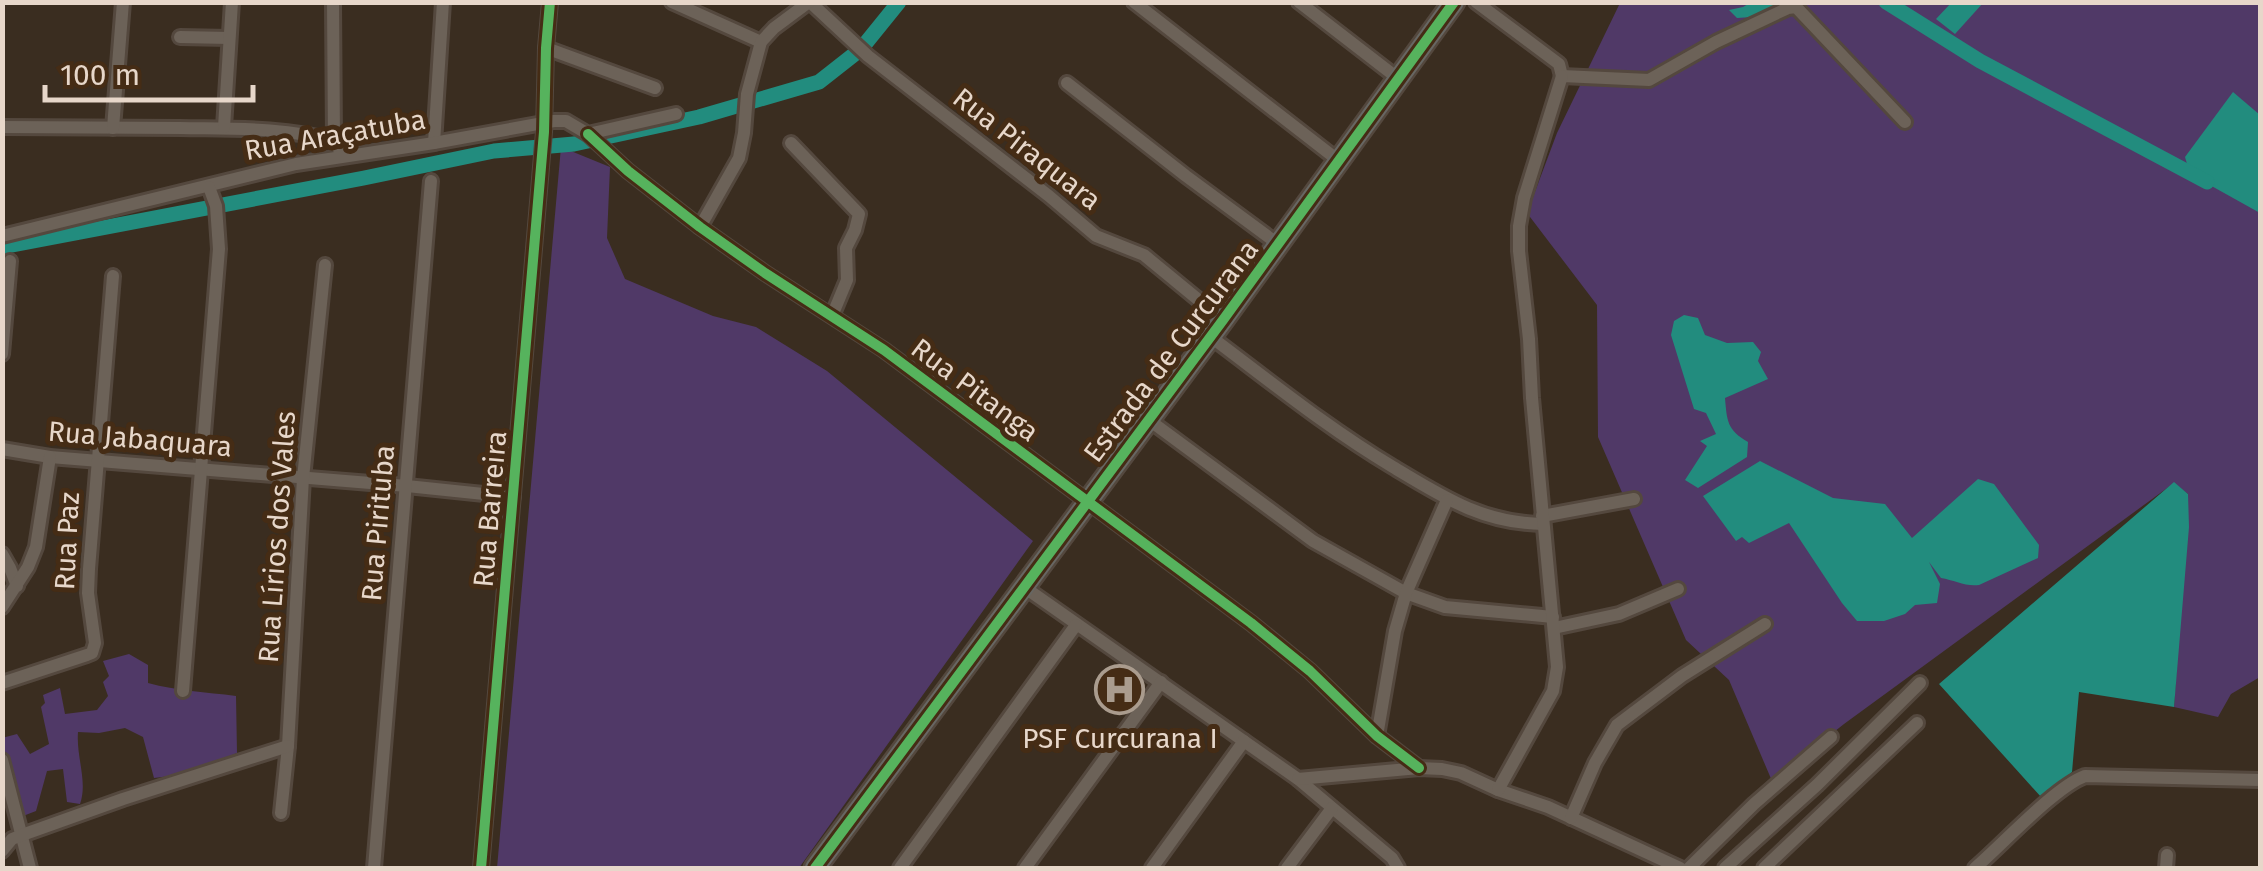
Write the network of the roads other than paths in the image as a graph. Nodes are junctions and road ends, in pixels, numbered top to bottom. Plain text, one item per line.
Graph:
1 (123, 2) edge
2 (232, 2) edge
3 (333, 2) edge
4 (443, 2) edge
5 (550, 2) edge
6 (672, 2) edge
7 (810, 2) edge
8 (1134, 2) edge
9 (1299, 2) edge
10 (1454, 2) edge
11 (1476, 2) edge
12 (180, 37) dead end
13 (229, 38) junction
14 (761, 42) junction
15 (546, 48) junction
16 (1562, 76) junction
17 (1400, 80) junction
18 (1067, 84) dead end
19 (656, 88) dead end
20 (676, 114) dead end
21 (1905, 122) dead end
22 (2, 127) edge
23 (224, 127) junction
24 (113, 128) junction
25 (544, 128) junction
26 (588, 134) junction
27 (334, 141) junction
28 (791, 142) dead end
29 (434, 143) junction
30 (355, 155) junction
31 (1339, 161) junction
32 (431, 181) dead end
33 (209, 187) junction
34 (700, 227) junction
35 (2, 236) edge
36 (1278, 244) junction
37 (10, 261) dead end
38 (325, 265) dead end
39 (112, 276) dead end
40 (832, 316) junction
41 (1217, 329) junction
42 (2, 354) edge
43 (1148, 420) junction
44 (2, 448) edge
45 (50, 457) junction
46 (96, 461) junction
47 (202, 470) junction
48 (303, 478) junction
49 (407, 486) junction
50 (513, 498) junction
51 (1634, 499) dead end
52 (1447, 500) junction
53 (1088, 501) junction
54 (1543, 520) junction
55 (2, 554) edge
56 (16, 586) junction
57 (1024, 587) junction
58 (1678, 589) dead end
59 (1406, 593) junction
60 (2, 607) edge
61 (1553, 622) junction
62 (1764, 624) dead end
63 (1076, 625) junction
64 (1161, 682) junction
65 (2, 683) edge
66 (1920, 684) dead end
67 (182, 691) dead end
68 (1918, 722) dead end
69 (1377, 736) junction
70 (1831, 737) dead end
71 (1244, 741) junction
72 (288, 746) junction
73 (2, 760) edge
74 (1419, 768) junction
75 (1298, 779) junction
76 (2260, 780) edge
77 (1498, 790) junction
78 (1332, 808) junction
79 (281, 813) dead end
80 (1571, 818) junction
81 (22, 834) junction
82 (2, 851) edge
83 (1395, 864) edge
84 (30, 868) edge
85 (374, 868) edge
86 (481, 868) edge
87 (814, 868) edge
88 (900, 868) edge
89 (1024, 868) edge
90 (1152, 868) edge
91 (1288, 868) edge
92 (1679, 868) edge
93 (1689, 868) edge
94 (1725, 868) edge
95 (1764, 868) edge
96 (1976, 868) edge

1 - 24 street
2 - 13 street
3 - 27 street
4 - 29 street
5 - 15 street
6 - 14 street
7 - 14 street
7 - 41 street, Rua Piraquara
8 - 31 street
9 - 17 street
10 - 17 main road, Estrada de Curcurana
11 - 16 street
12 - 13 street
13 - 23 street
14 - 34 street
15 - 19 street
15 - 25 street
16 - 21 street
16 - 54 street
17 - 31 main road, Estrada de Curcurana
18 - 36 street
20 - 26 street, Rua Araçatuba
22 - 24 street
23 - 24 street
23 - 27 street
25 - 26 street, Rua Araçatuba
25 - 29 street, Rua Araçatuba
25 - 50 street, Rua Barreira
26 - 34 street, Rua Pitanga
27 - 30 street
28 - 40 street
29 - 30 street, Rua Araçatuba
30 - 33 street, Rua Araçatuba
31 - 36 main road, Estrada de Curcurana
32 - 49 street, Rua Pirituba
33 - 35 street, Rua Araçatuba
33 - 47 street
34 - 40 street, Rua Pitanga
36 - 41 main road, Estrada de Curcurana
37 - 42 street
38 - 48 street, Rua Lírios dos Vales
39 - 46 street, Rua Paz
40 - 53 street, Rua Pitanga
41 - 43 main road, Estrada de Curcurana
41 - 52 street, Rua Piraquara
43 - 53 main road, Estrada de Curcurana
43 - 59 street
44 - 45 street, Rua Jabaquara
45 - 46 street, Rua Jabaquara
45 - 56 street
46 - 47 street, Rua Jabaquara
46 - 65 street, Rua Paz
47 - 48 street, Rua Jabaquara
47 - 67 street
48 - 49 street, Rua Jabaquara
48 - 72 street, Rua Lírios dos Vales
49 - 50 street, Rua Jabaquara
49 - 85 street, Rua Pirituba
50 - 86 street, Rua Barreira
51 - 54 street, Rua Piraquara
52 - 54 street, Rua Piraquara
52 - 59 street
53 - 57 main road, Estrada de Curcurana
53 - 69 street, Rua Pitanga
54 - 61 street
55 - 56 street
56 - 60 street
57 - 63 street
57 - 87 main road, Estrada de Curcurana
58 - 61 street
59 - 61 street
59 - 69 street
61 - 77 street
62 - 80 street
63 - 64 street
63 - 88 street
64 - 71 street
64 - 89 street
66 - 94 street
68 - 95 street
69 - 74 street, Rua Pitanga
70 - 93 street
71 - 75 street
71 - 90 street
72 - 79 street, Rua Lírios dos Vales
72 - 81 street
73 - 81 street
74 - 75 street
74 - 77 street
75 - 78 street
76 - 96 street
77 - 80 street
78 - 83 street
78 - 91 street
80 - 92 street
81 - 82 street
81 - 84 street

